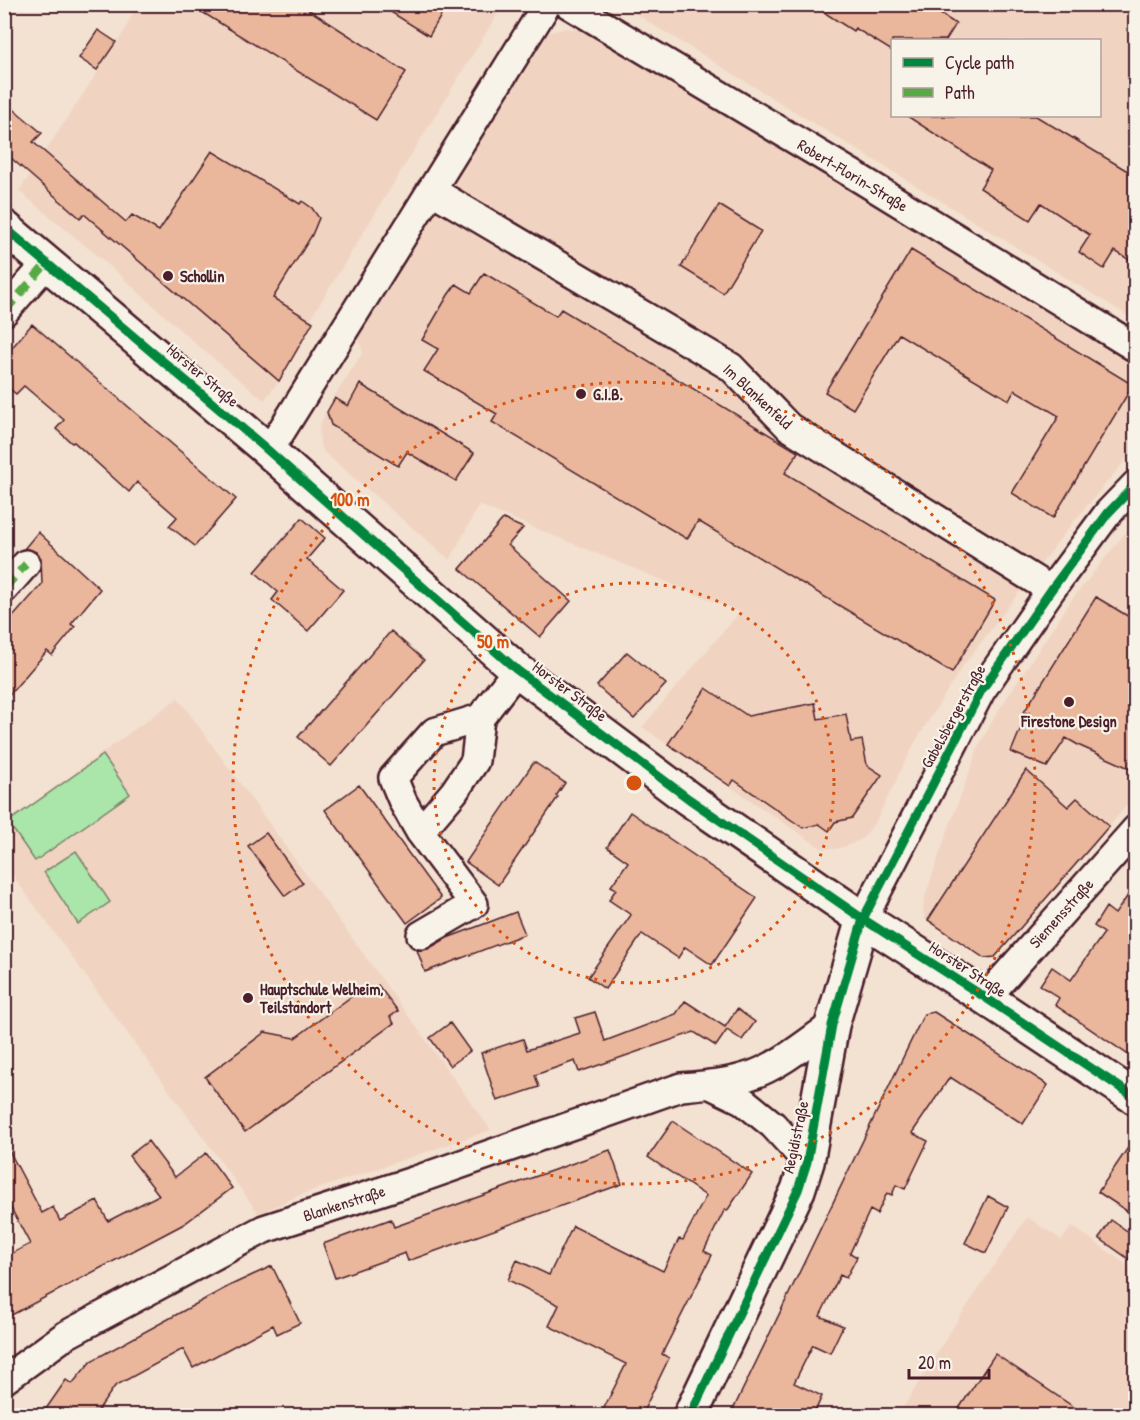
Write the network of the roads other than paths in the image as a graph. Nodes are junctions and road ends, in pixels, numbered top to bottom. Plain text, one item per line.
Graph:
1 (547, 4) edge
2 (568, 4) edge
3 (431, 190) junction
4 (4, 227) edge
5 (48, 262) junction
6 (4, 312) edge
7 (1136, 348) edge
8 (269, 451) junction
9 (1136, 484) edge
10 (26, 564) dead end
11 (4, 589) edge
12 (1051, 590) junction
13 (517, 670) junction
14 (480, 718) junction
15 (1136, 829) edge
16 (420, 832) junction
17 (863, 919) junction
18 (421, 935) dead end
19 (986, 998) junction
20 (832, 1025) junction
21 (709, 1084) junction
22 (1136, 1098) edge
23 (807, 1162) junction
24 (4, 1380) edge
25 (690, 1416) edge

1 - 3 street
2 - 7 street, Robert-Florin-Straße
3 - 8 street
3 - 12 street, Im Blankenfeld
4 - 5 main road, Horster Straße
5 - 6 street
5 - 8 main road, Horster Straße
8 - 13 main road, Horster Straße
9 - 12 street, Gabelsbergerstraße
10 - 11 street
12 - 17 street, Gabelsbergerstraße
13 - 14 street, Horster Straße
13 - 17 main road, Horster Straße
14 - 16 street
14 - 16 street
15 - 19 street, Siemensstraße
16 - 18 street
17 - 19 main road, Horster Straße
17 - 20 main road, Aegidistraße
19 - 22 main road, Horster Straße
20 - 21 street, Blankenstraße
20 - 23 main road, Aegidistraße
21 - 23 street
21 - 24 street, Blankenstraße
23 - 25 main road, Aegidistraße

